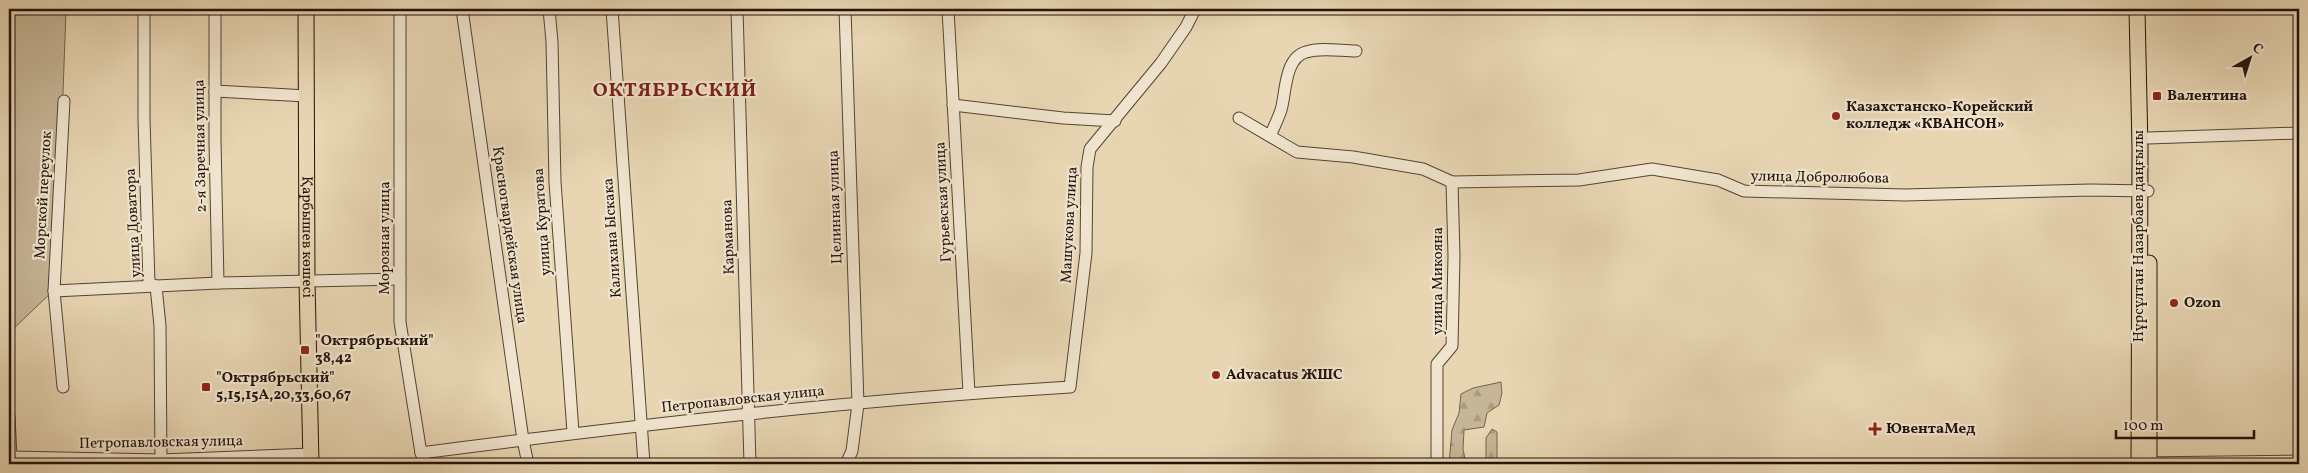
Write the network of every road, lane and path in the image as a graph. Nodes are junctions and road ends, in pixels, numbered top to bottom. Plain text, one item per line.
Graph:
1 (144, 9) edge
2 (215, 9) edge
3 (306, 9) edge
4 (400, 9) edge
5 (462, 9) edge
6 (549, 9) edge
7 (612, 9) edge
8 (737, 9) edge
9 (845, 9) edge
10 (948, 9) edge
11 (1194, 9) edge
12 (2136, 9) edge
13 (2146, 9) edge
14 (1356, 52) dead end
15 (215, 91) junction
16 (307, 96) junction
17 (64, 101) dead end
18 (953, 106) junction
19 (1239, 118) dead end
20 (1115, 121) junction
21 (2299, 133) edge
22 (1270, 136) junction
23 (2148, 138) junction
24 (1452, 182) junction
25 (2143, 191) junction
26 (400, 279) junction
27 (307, 280) junction
28 (218, 283) junction
29 (156, 286) junction
30 (54, 291) junction
31 (63, 387) dead end
32 (1070, 387) joint
33 (969, 393) junction
34 (858, 404) junction
35 (749, 415) junction
36 (9, 416) edge
37 (642, 425) junction
38 (573, 432) junction
39 (523, 440) junction
40 (421, 453) junction
41 (10, 458) edge
42 (311, 459) edge
43 (2299, 461) edge
44 (161, 462) edge
45 (426, 464) edge
46 (528, 464) edge
47 (644, 464) edge
48 (750, 464) edge
49 (846, 464) edge
50 (1437, 464) edge
51 (2144, 464) edge

1 - 29 street, улица Доватора
2 - 15 street, 2-я Заречная улица
3 - 16 main road, Қарбышев көшесі
4 - 26 street, Морозная улица
5 - 39 street, Красногвардейская улица
6 - 38 street, улица Куратова
7 - 37 street, Калихана Ыскака
8 - 35 street, Карманова
9 - 34 street, Целинная улица
10 - 18 street, Гурьевская улица
11 - 20 street, Машукова улица
12 - 25 main road, Нұрсұлтан Назарбаев даңғылы
13 - 23 main road, Нұрсұлтан Назарбаев даңғылы
14 - 22 street
15 - 16 street
15 - 28 street, 2-я Заречная улица
16 - 27 main road, Қарбышев көшесі
17 - 30 street, Морской переулок
18 - 20 street
18 - 33 street, Гурьевская улица
19 - 22 street, улица Добролюбова
20 - 32 street, Машукова улица
21 - 23 street
22 - 24 street, улица Добролюбова
23 - 25 main road, Нұрсұлтан Назарбаев даңғылы
24 - 25 street, улица Добролюбова
24 - 50 street, улица Микояна
25 - 51 main road, Нұрсұлтан Назарбаев даңғылы
26 - 27 street
26 - 40 street, Морозная улица
27 - 28 street
27 - 42 main road, Қарбышев көшесі
28 - 29 street
29 - 30 street
29 - 44 street, улица Доватора
30 - 31 street, Морской переулок
32 - 33 street, Петропавловская улица
33 - 34 street, Петропавловская улица
34 - 35 street, Петропавловская улица
34 - 49 street, Целинная улица
35 - 37 street, Петропавловская улица
35 - 48 street, Карманова
36 - 41 street
37 - 38 street, Петропавловская улица
37 - 47 street, Калихана Ыскака
38 - 39 street, Петропавловская улица
39 - 40 street, Петропавловская улица
39 - 46 street, Красногвардейская улица
40 - 45 street, Морозная улица
41 - 44 street, Петропавловская улица
42 - 44 street, Петропавловская улица
43 - 51 street

